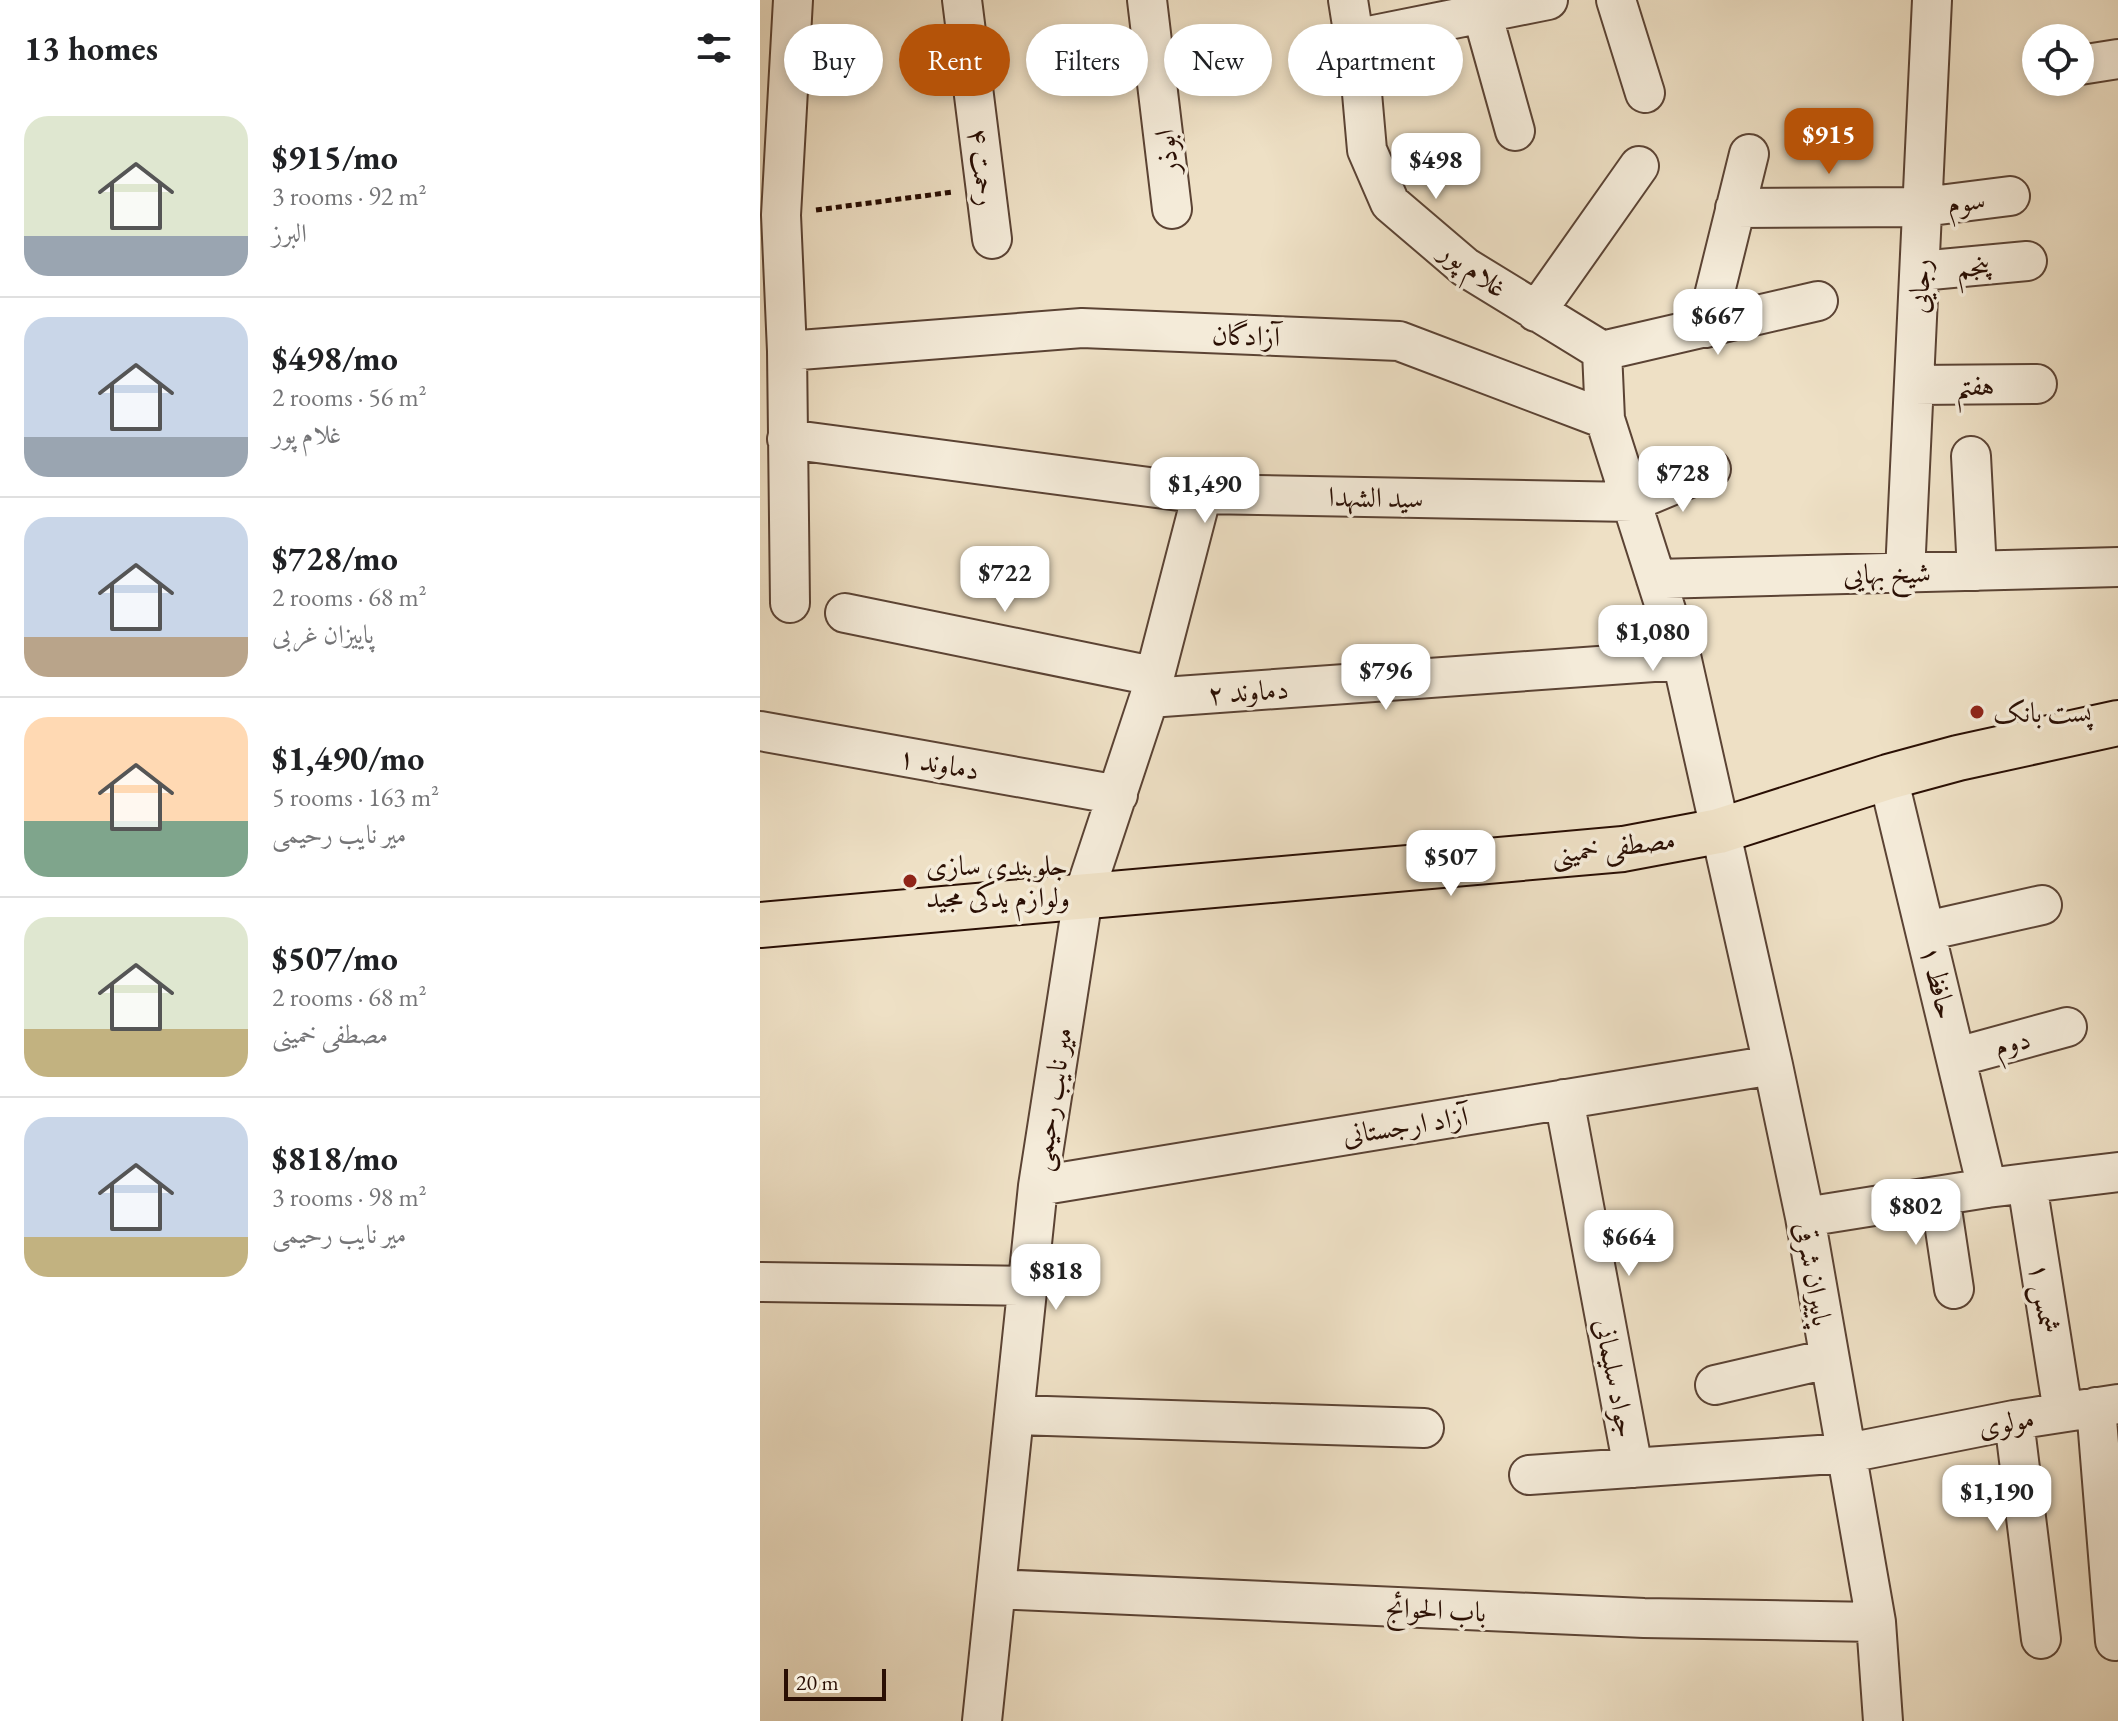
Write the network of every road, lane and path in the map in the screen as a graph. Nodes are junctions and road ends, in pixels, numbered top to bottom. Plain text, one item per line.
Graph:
1 (793, 0) edge
2 (962, 0) edge
3 (1147, 0) edge
4 (1348, 0) edge
5 (1548, 0) edge
6 (1616, 0) edge
7 (1932, 0) edge
8 (1482, 13) junction
9 (1352, 24) edge
10 (1428, 24) edge
11 (2118, 59) edge
12 (2094, 63) edge
13 (1645, 93) dead end
14 (1361, 96) edge
15 (1515, 131) dead end
16 (1749, 154) dead end
17 (1639, 166) dead end
18 (986, 188) junction
19 (2010, 196) dead end
20 (1923, 207) junction
21 (1735, 208) junction
22 (1172, 209) dead end
23 (781, 215) junction
24 (992, 239) dead end
25 (2027, 261) dead end
26 (1920, 271) junction
27 (1818, 301) dead end
28 (1536, 312) junction
29 (1706, 328) junction
30 (787, 351) junction
31 (1602, 351) junction
32 (2037, 384) dead end
33 (1914, 385) junction
34 (1605, 419) junction
35 (787, 439) junction
36 (1971, 456) dead end
37 (1711, 469) dead end
38 (1202, 494) junction
39 (1632, 502) junction
40 (2118, 567) edge
41 (1977, 571) junction
42 (1905, 573) junction
43 (1656, 579) junction
44 (790, 603) dead end
45 (845, 613) dead end
46 (1682, 660) junction
47 (1151, 687) junction
48 (2118, 727) edge
49 (760, 731) edge
50 (1888, 777) junction
51 (1118, 795) junction
52 (1719, 831) junction
53 (1083, 897) junction
54 (2042, 905) dead end
55 (760, 925) edge
56 (1926, 931) junction
57 (2067, 1027) dead end
58 (1957, 1057) junction
59 (1773, 1065) junction
60 (1564, 1099) junction
61 (2118, 1172) edge
62 (2027, 1184) junction
63 (1038, 1186) junction
64 (1987, 1188) junction
65 (1940, 1196) junction
66 (1805, 1217) junction
67 (760, 1282) edge
68 (1027, 1286) junction
69 (1954, 1289) dead end
70 (1828, 1359) junction
71 (1715, 1385) dead end
72 (2092, 1408) edge
73 (1014, 1415) junction
74 (2014, 1420) junction
75 (1424, 1428) dead end
76 (1848, 1453) junction
77 (1633, 1468) junction
78 (1529, 1475) dead end
79 (996, 1589) junction
80 (1876, 1622) junction
81 (2041, 1639) dead end
82 (2115, 1641) dead end
83 (982, 1721) edge
84 (1883, 1721) edge

1 - 23 street
2 - 18 street, رحمت ۴
3 - 22 street, ابوذر
4 - 9 street, غلام پور
5 - 8 street
6 - 13 street
7 - 20 street, رجایی
8 - 10 street
8 - 15 street
11 - 12 street
14 - 28 street, غلام پور
16 - 21 street
17 - 28 street
18 - 23 path
18 - 24 street, رحمت ۴
19 - 20 street, سوم
20 - 21 street, سوم
20 - 26 street, رجایی
21 - 29 street
23 - 30 street
25 - 26 street, پنجم
26 - 33 street, رجایی
27 - 29 street
28 - 31 street, غلام پور
29 - 31 street
30 - 34 street, آزادگان
30 - 35 street
31 - 34 street
32 - 33 street, هفتم
33 - 42 street, رجایی
34 - 39 street
35 - 38 street, سید الشهدا
35 - 44 street
36 - 41 street
37 - 39 street
38 - 39 street, سید الشهدا
38 - 47 street, میر نایب رحیمی
39 - 43 street, پاییران شرقی
40 - 41 street, شیخ بهایی
41 - 42 street, شیخ بهایی
42 - 43 street, شیخ بهایی
43 - 46 street, پاییران شرقی
45 - 47 street, دماوند ۲
46 - 47 street, دماوند ۲
46 - 52 street, پاییران شرقی
47 - 51 street, میر نایب رحیمی
48 - 50 main road, مصطفی خمینی
49 - 51 street, دماوند ۱
50 - 52 main road, مصطفی خمینی
50 - 56 street, حافظ ۱
51 - 53 street, میر نایب رحیمی
52 - 53 main road, مصطفی خمینی
52 - 59 street, پاییران شرقی
53 - 55 main road, مصطفی خمینی
53 - 63 street, میر نایب رحیمی
54 - 56 street
56 - 58 street, حافظ ۱
57 - 58 street, دوم
58 - 64 street, حافظ ۱
59 - 60 street, آزاد ارجستانی
59 - 66 street, پاییران شرقی
60 - 63 street, آزاد ارجستانی
60 - 77 street, جواد سلیمانی
61 - 62 street
62 - 64 street
62 - 72 street, شمس ۱
63 - 68 street, میر نایب رحیمی
64 - 65 street
65 - 66 street
65 - 69 street
66 - 70 street, پاییران شرقی
67 - 68 street
68 - 73 street, میر نایب رحیمی
70 - 71 street
70 - 76 street, پاییران شرقی
72 - 74 street, مولوی
72 - 82 street, شمس ۱
73 - 75 street
73 - 79 street, میر نایب رحیمی
74 - 76 street, مولوی
74 - 81 street
76 - 77 street, مولوی
76 - 80 street, پاییران شرقی
77 - 78 street, مولوی
79 - 80 street, باب الحوائج
79 - 83 street, میر نایب رحیمی
80 - 84 street, پاییران شرقی

